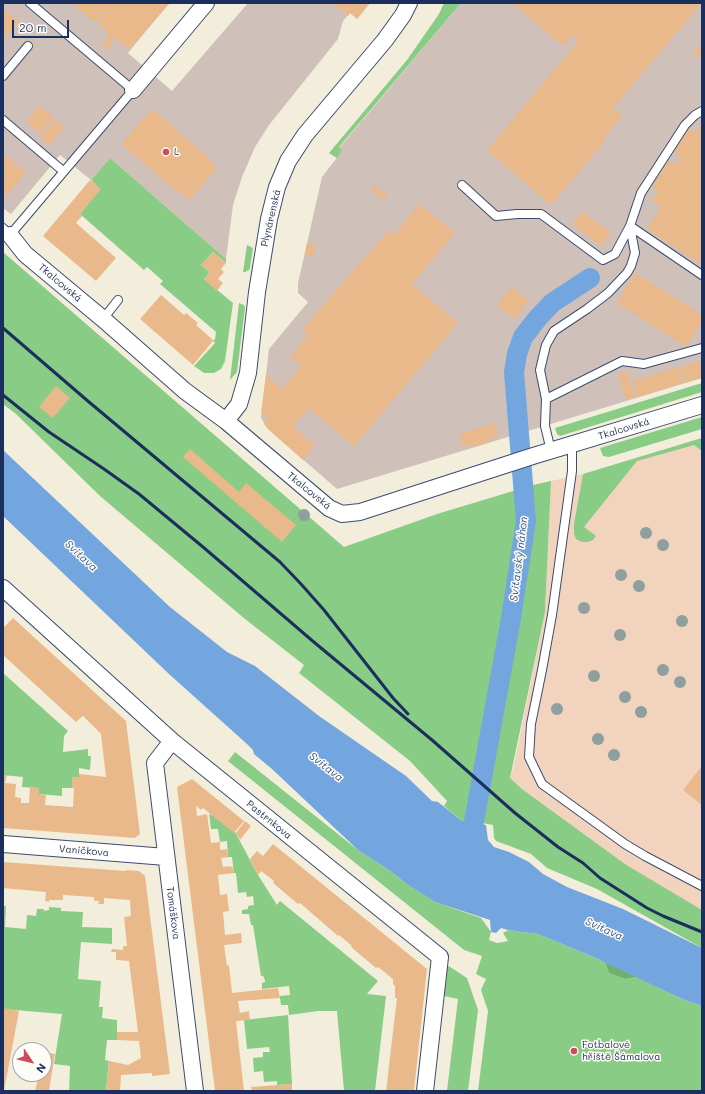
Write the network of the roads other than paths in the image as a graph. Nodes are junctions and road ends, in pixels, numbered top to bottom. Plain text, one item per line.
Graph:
1 (30, 3) edge
2 (206, 3) edge
3 (409, 3) edge
4 (28, 46) dead end
5 (3, 76) edge
6 (133, 90) junction
7 (702, 111) edge
8 (3, 120) edge
9 (63, 171) junction
10 (462, 185) dead end
11 (630, 226) junction
12 (7, 231) edge
13 (702, 275) edge
14 (118, 300) dead end
15 (103, 319) junction
16 (702, 348) edge
17 (546, 399) junction
18 (702, 405) edge
19 (226, 421) junction
20 (572, 444) junction
21 (551, 451) junction
22 (3, 588) edge
23 (172, 741) junction
24 (3, 844) edge
25 (166, 857) junction
26 (702, 886) edge
27 (195, 1091) edge
28 (425, 1091) edge

1 - 6 lane
2 - 6 street
3 - 19 street, Plynárenská
4 - 5 lane
6 - 9 lane
7 - 11 lane
8 - 9 lane
9 - 12 lane
10 - 11 lane
11 - 13 lane
11 - 17 lane
12 - 15 street, Tkalcovská
14 - 15 lane
15 - 19 street, Tkalcovská
16 - 17 lane
17 - 21 lane
18 - 20 street, Tkalcovská
19 - 21 street, Tkalcovská
20 - 21 street, Tkalcovská
20 - 26 lane
22 - 23 street, Pastrnkova
23 - 25 street, Tomáškova
23 - 28 street, Pastrnkova
24 - 25 street, Vaníčkova
25 - 27 street, Tomáškova

